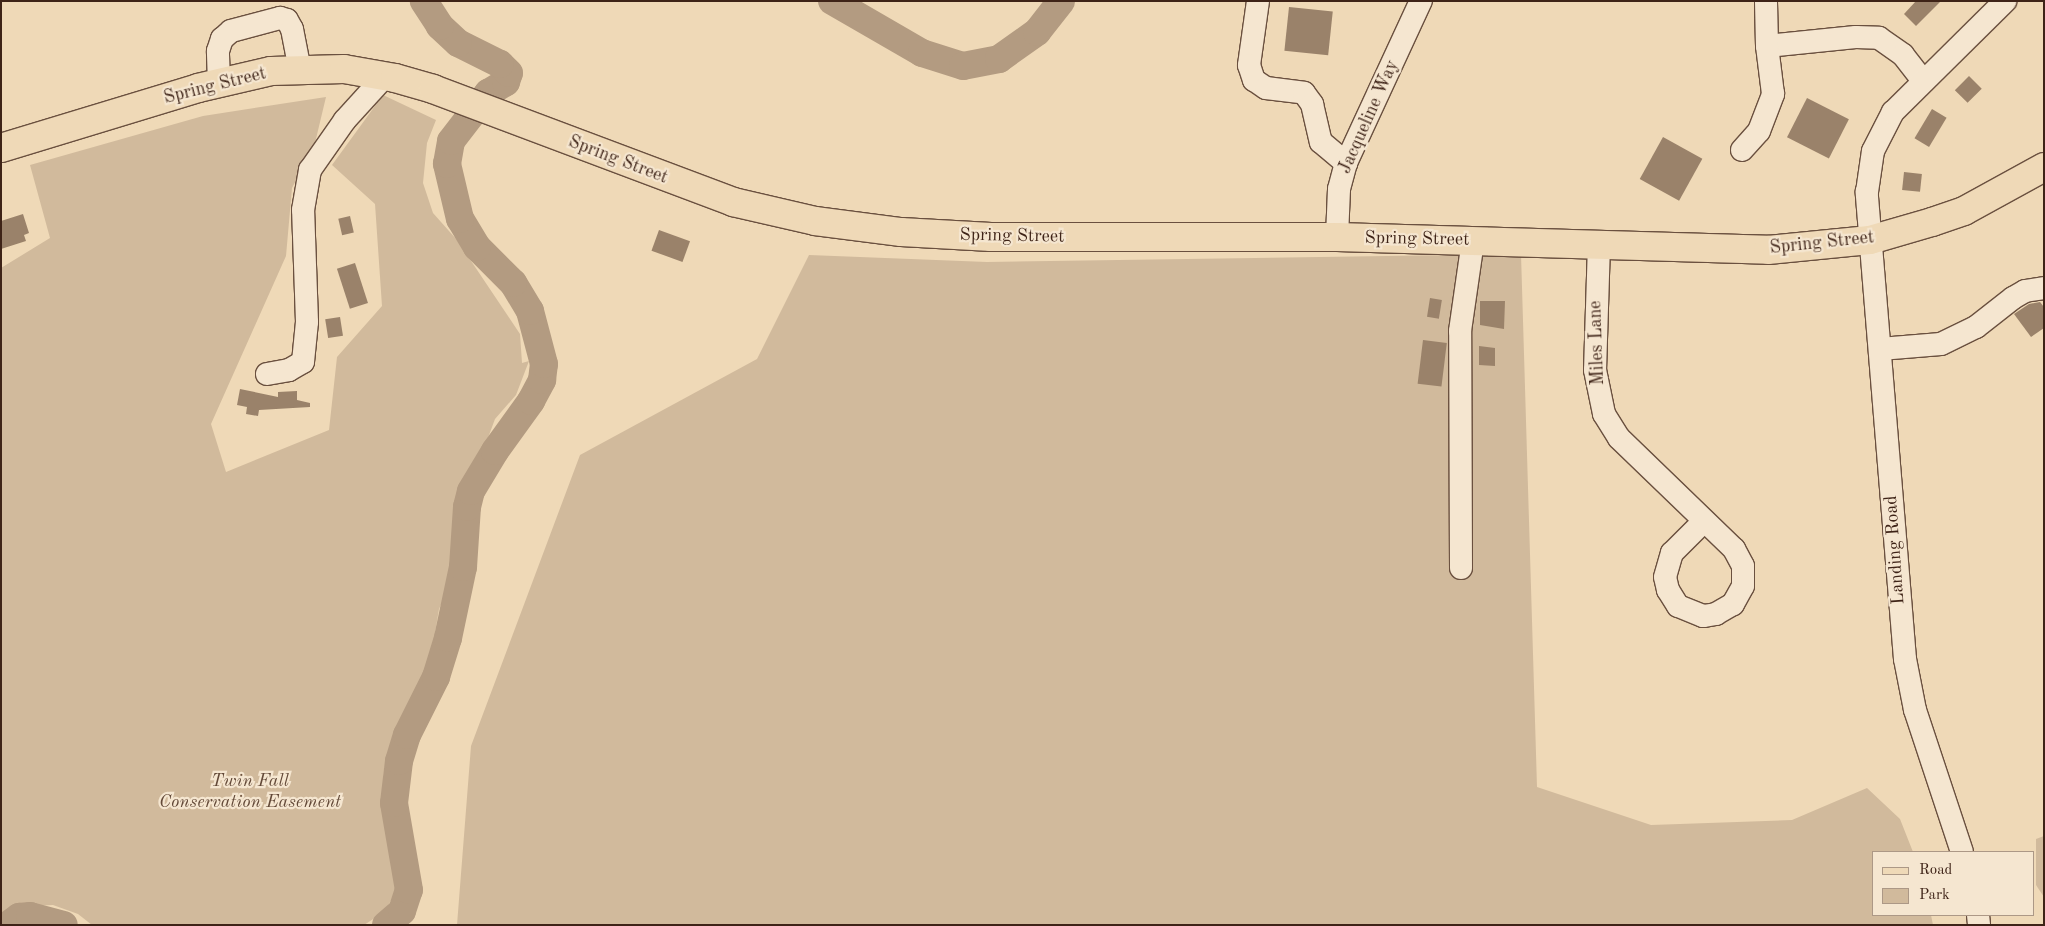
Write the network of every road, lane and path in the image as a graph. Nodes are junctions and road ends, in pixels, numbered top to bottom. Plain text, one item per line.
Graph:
1 (1258, 1) edge
2 (1422, 1) edge
3 (1766, 1) edge
4 (2005, 1) edge
5 (1767, 46) junction
6 (300, 70) junction
7 (385, 76) junction
8 (1922, 79) junction
9 (218, 83) junction
10 (1, 148) edge
11 (1742, 150) dead end
12 (1346, 163) junction
13 (2044, 167) edge
14 (1337, 237) junction
15 (1870, 240) junction
16 (1473, 241) junction
17 (1599, 244) junction
18 (2044, 288) edge
19 (1880, 349) junction
20 (267, 374) dead end
21 (1704, 521) dead end
22 (1461, 568) dead end
23 (1962, 851) edge

1 - 12 street
2 - 12 street, Jacqueline Way
3 - 5 street
4 - 8 street, Landing Road
5 - 8 street
5 - 11 street
6 - 7 main road, Spring Street
6 - 9 main road, Spring Street
6 - 9 street
7 - 14 main road, Spring Street
7 - 20 street
8 - 15 street, Landing Road
9 - 10 main road, Spring Street
12 - 14 street, Jacqueline Way
13 - 15 main road, Spring Street
14 - 16 main road, Spring Street
15 - 17 main road, Spring Street
15 - 19 street, Landing Road
16 - 17 main road, Spring Street
16 - 22 street
17 - 21 street, Miles Lane
18 - 19 street
19 - 23 street, Landing Road

